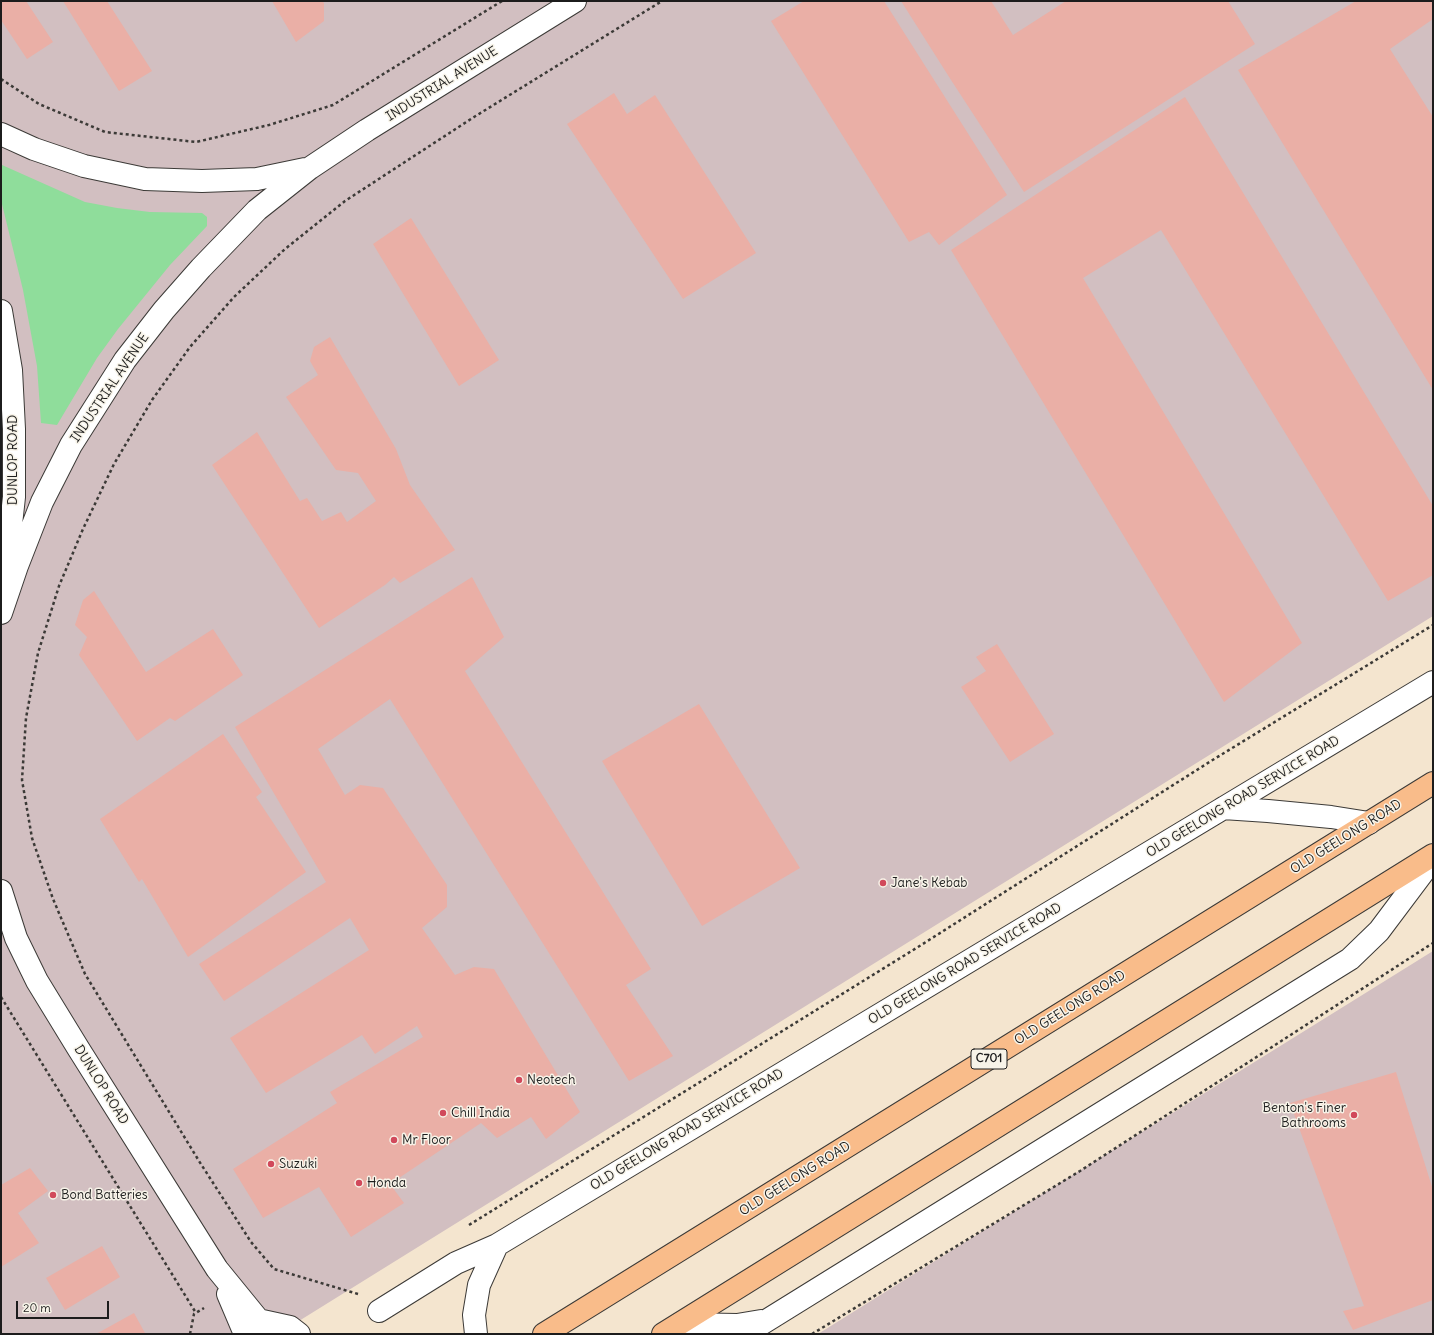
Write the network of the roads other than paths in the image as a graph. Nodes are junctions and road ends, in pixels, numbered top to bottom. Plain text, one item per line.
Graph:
1 (575, 1) edge
2 (1, 134) edge
3 (310, 168) junction
4 (1, 310) edge
5 (1, 609) edge
6 (1, 613) edge
7 (1433, 682) edge
8 (1433, 783) edge
9 (1223, 808) junction
10 (1369, 823) junction
11 (1433, 855) edge
12 (1433, 859) edge
13 (1, 891) edge
14 (497, 1245) junction
15 (379, 1311) dead end
16 (766, 1320) junction
17 (258, 1329) edge
18 (672, 1329) edge
19 (299, 1334) edge
20 (476, 1334) edge
21 (544, 1334) edge
22 (745, 1334) edge

1 - 3 street, INDUSTRIAL AVENUE
2 - 3 street, INDUSTRIAL AVENUE
3 - 6 street, INDUSTRIAL AVENUE
4 - 5 street, DUNLOP ROAD
7 - 9 street, OLD GEELONG ROAD SERVICE ROAD
8 - 10 main road, OLD GEELONG ROAD / C701
9 - 10 street
9 - 14 street, OLD GEELONG ROAD SERVICE ROAD
10 - 21 main road, OLD GEELONG ROAD / C701
11 - 18 main road
12 - 16 street
13 - 17 street, DUNLOP ROAD
14 - 15 street, OLD GEELONG ROAD SERVICE ROAD
14 - 20 street
16 - 18 street
16 - 22 street
17 - 19 street

